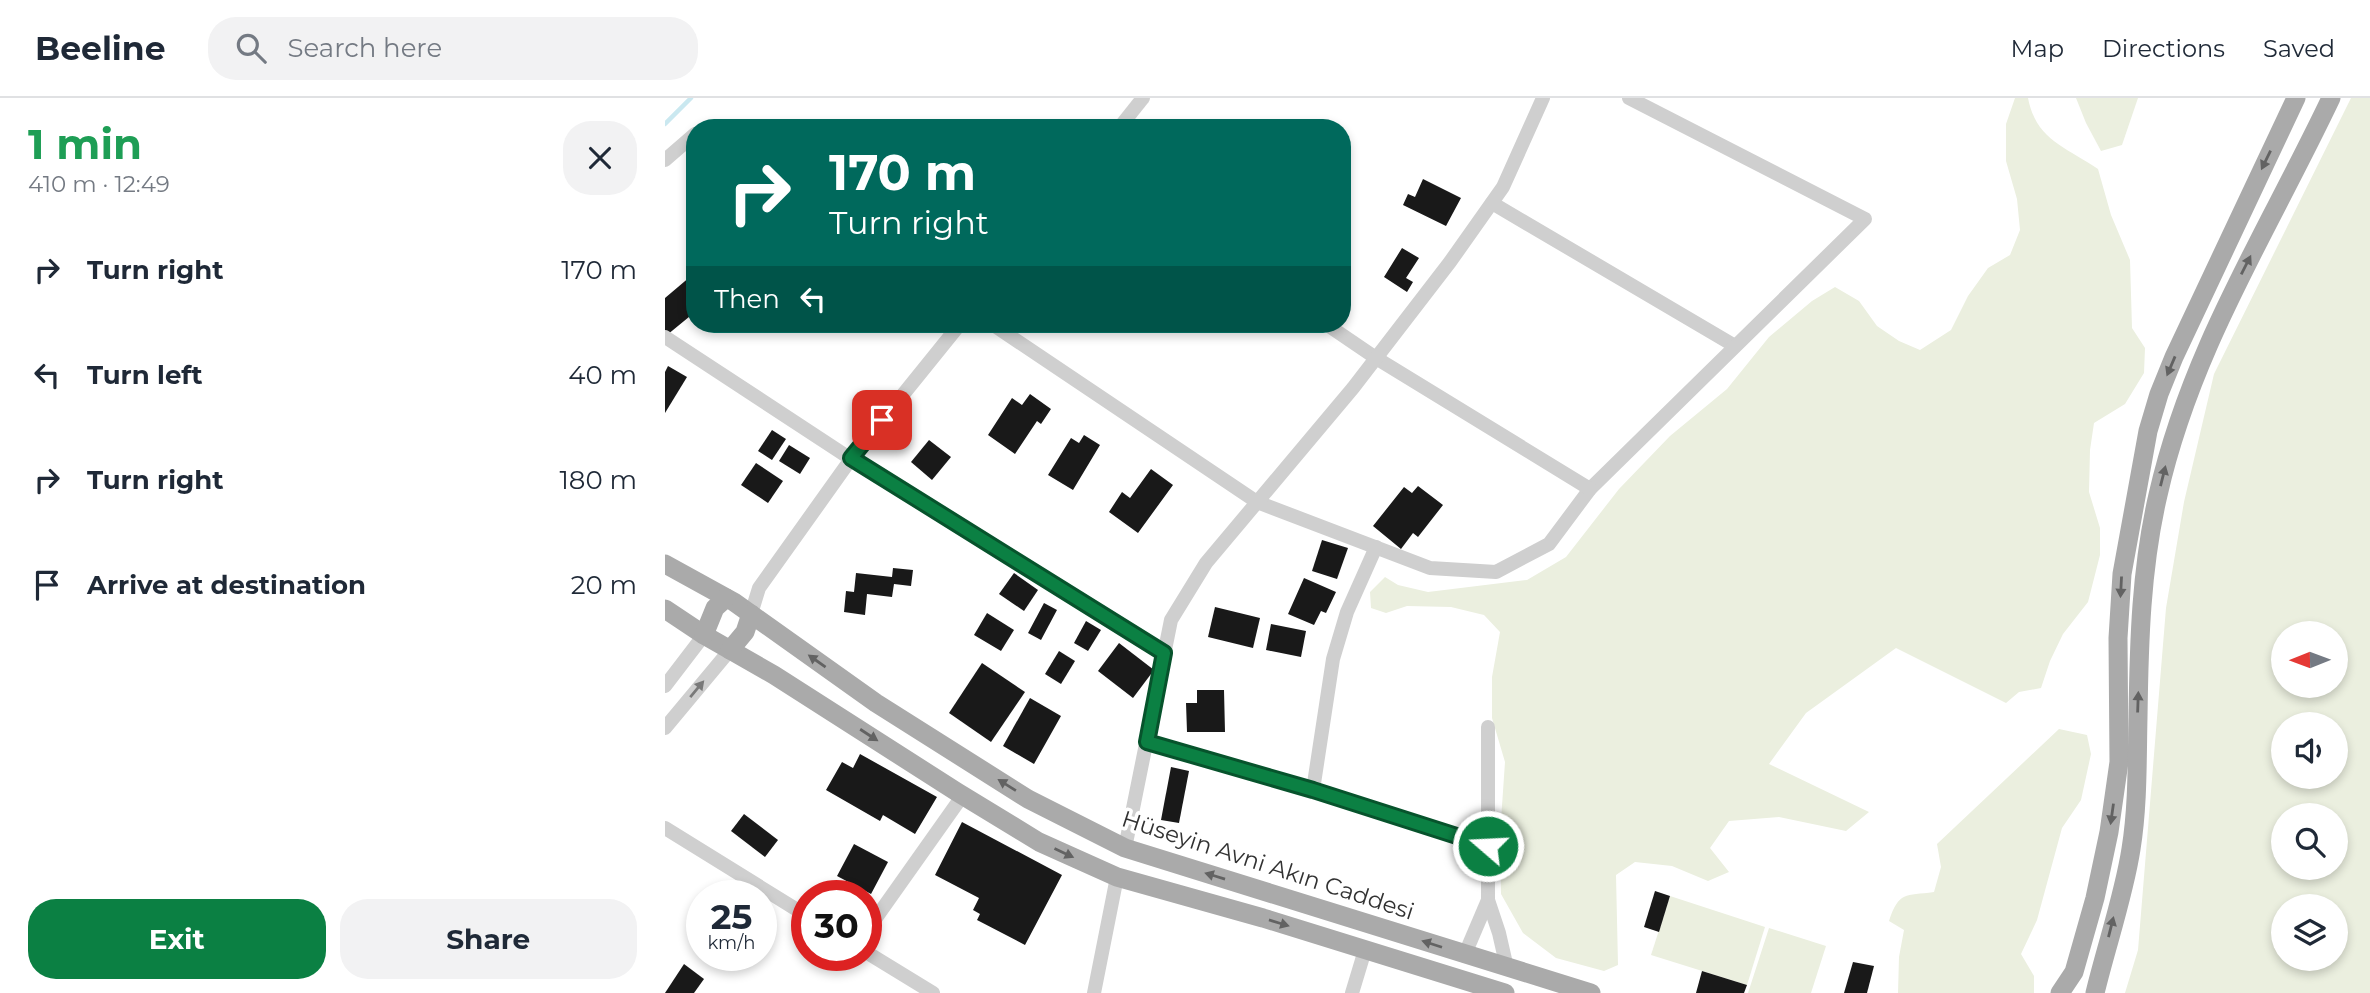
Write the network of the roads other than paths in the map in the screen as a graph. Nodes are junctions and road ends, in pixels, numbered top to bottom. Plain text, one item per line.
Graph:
1 (1143, 98) edge
2 (1543, 98) edge
3 (1629, 98) edge
4 (2296, 98) edge
5 (2331, 98) edge
6 (1126, 119) edge
7 (686, 142) edge
8 (665, 160) edge
9 (1492, 203) junction
10 (953, 333) edge
11 (1005, 333) edge
12 (1339, 333) edge
13 (665, 337) edge
14 (1735, 346) junction
15 (1376, 358) junction
16 (851, 458) junction
17 (1590, 489) junction
18 (1257, 502) junction
19 (1376, 547) junction
20 (665, 564) edge
21 (759, 588) junction
22 (726, 598) junction
23 (665, 609) edge
24 (751, 614) junction
25 (704, 635) junction
26 (730, 650) junction
27 (1164, 653) junction
28 (665, 686) edge
29 (1488, 727) dead end
30 (665, 728) edge
31 (1147, 742) junction
32 (1313, 790) junction
33 (963, 795) junction
34 (665, 828) edge
35 (1488, 846) junction
36 (1125, 848) junction
37 (1117, 877) junction
38 (1488, 900) junction
39 (791, 906) edge
40 (882, 909) edge
41 (1365, 950) junction
42 (1465, 954) junction
43 (882, 962) edge
44 (1507, 968) junction
45 (933, 993) edge
46 (1094, 993) edge
47 (1352, 993) edge
48 (1505, 993) edge
49 (1591, 993) edge
50 (2060, 993) edge
51 (2095, 993) edge

1 - 6 street
2 - 9 street
3 - 14 street
4 -> 50 main road
51 -> 5 main road
7 - 8 street
9 - 14 street
9 - 15 street
10 - 16 street
11 - 18 street
12 - 15 street
13 - 16 street
14 - 17 street
15 - 17 street
15 - 18 street
16 - 21 street
16 - 27 street
17 - 19 street
18 - 19 street
18 - 27 street
19 - 32 street
20 - 22 main road, Hüseyin Avni Akın Caddesi
21 - 22 street
21 - 24 street
22 - 24 main road, Hüseyin Avni Akın Caddesi
22 - 25 main road
23 - 25 main road
24 - 26 main road
36 -> 24 main road, Hüseyin Avni Akın Caddesi
25 - 26 main road
25 - 28 street
30 -> 26 street
26 -> 33 main road
27 - 31 street
29 - 35 street
31 - 32 street
31 - 36 street
32 - 35 street
33 -> 37 main road
33 - 40 street
34 - 39 street
35 - 38 street
42 -> 36 main road, Hüseyin Avni Akın Caddesi
37 -> 41 main road
37 - 46 street
38 - 42 street
38 - 44 street
41 - 47 street
41 - 48 main road
42 - 44 main road, Hüseyin Avni Akın Caddesi
43 - 45 street
44 - 49 main road, Hüseyin Avni Akın Caddesi

